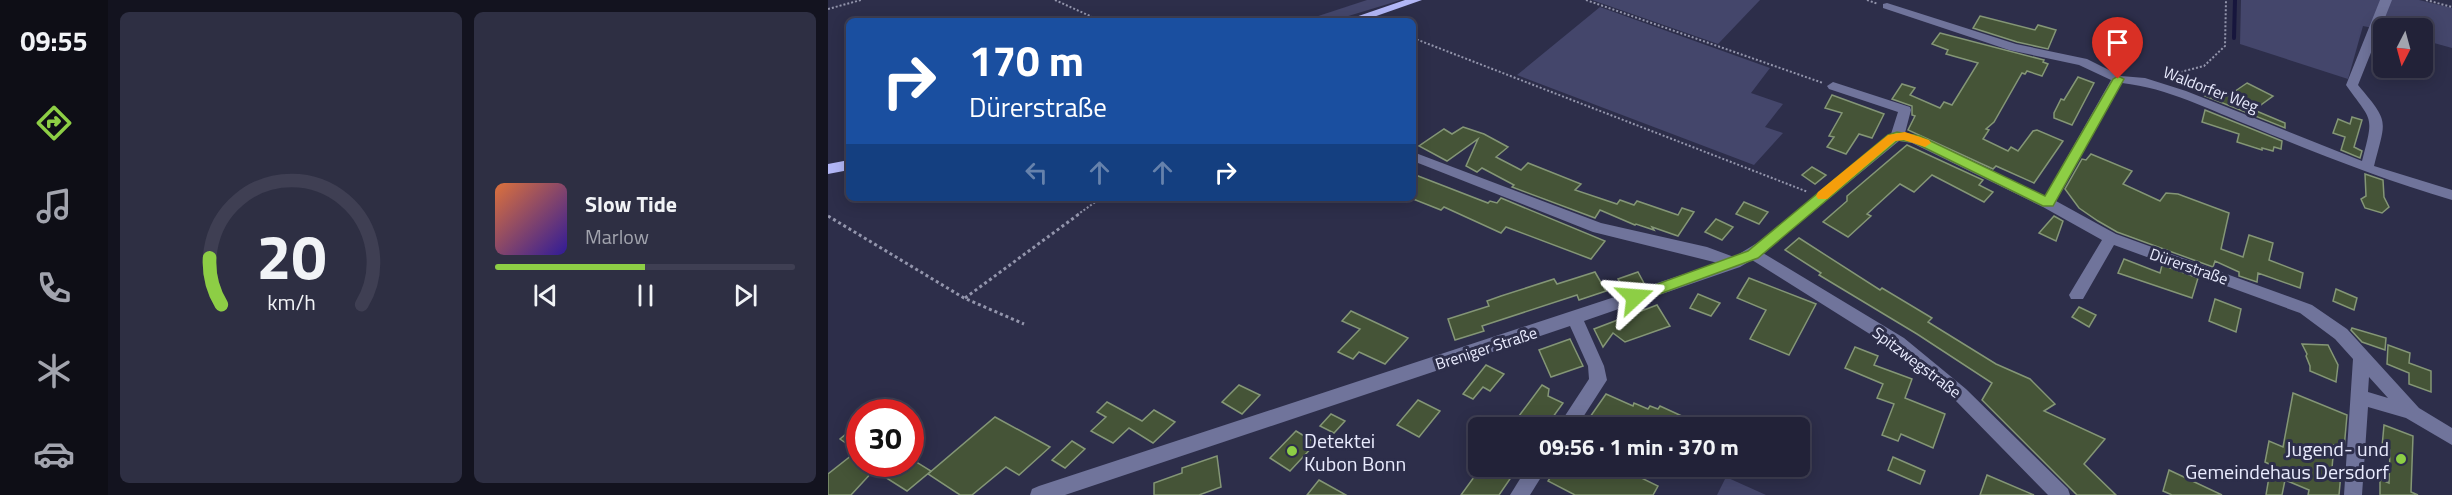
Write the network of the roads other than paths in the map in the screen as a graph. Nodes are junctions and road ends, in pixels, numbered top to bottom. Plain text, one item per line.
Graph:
1 (1416, 0) edge
2 (2386, 0) edge
3 (1887, 6) dead end
4 (1359, 18) edge
5 (2118, 79) junction
6 (1833, 86) road end
7 (1897, 136) junction
8 (1416, 157) edge
9 (846, 166) edge
10 (2367, 168) junction
11 (828, 169) edge
12 (2452, 195) edge
13 (2048, 203) junction
14 (2112, 238) junction
15 (1753, 254) junction
16 (1735, 263) junction
17 (2077, 295) dead end
18 (1575, 318) junction
19 (2362, 357) junction
20 (2360, 397) junction
21 (2413, 413) junction
22 (1573, 417) edge
23 (2452, 437) edge
24 (1534, 477) edge
25 (1525, 494) edge
26 (1039, 495) edge
27 (2061, 495) edge
28 (2354, 495) edge

1 - 4 main road
2 - 10 street
3 - 5 street, Waldorfer Weg
5 - 10 street, Waldorfer Weg
5 - 13 street
6 - 7 street
7 - 13 street, Dürerstraße
7 - 15 street, Breniger Straße
8 - 16 street
9 - 11 main road
10 - 12 street, Waldorfer Weg
13 - 14 street, Dürerstraße
14 - 17 street
14 - 19 street, Dürerstraße
15 - 16 street, Breniger Straße
15 - 27 street, Spitzwegstraße
16 - 18 street, Breniger Straße
18 - 22 street
18 - 26 street, Breniger Straße
19 - 20 street
19 - 21 street, Dürerstraße
20 - 21 street
20 - 28 street
21 - 23 street, Dürerstraße
24 - 25 street

